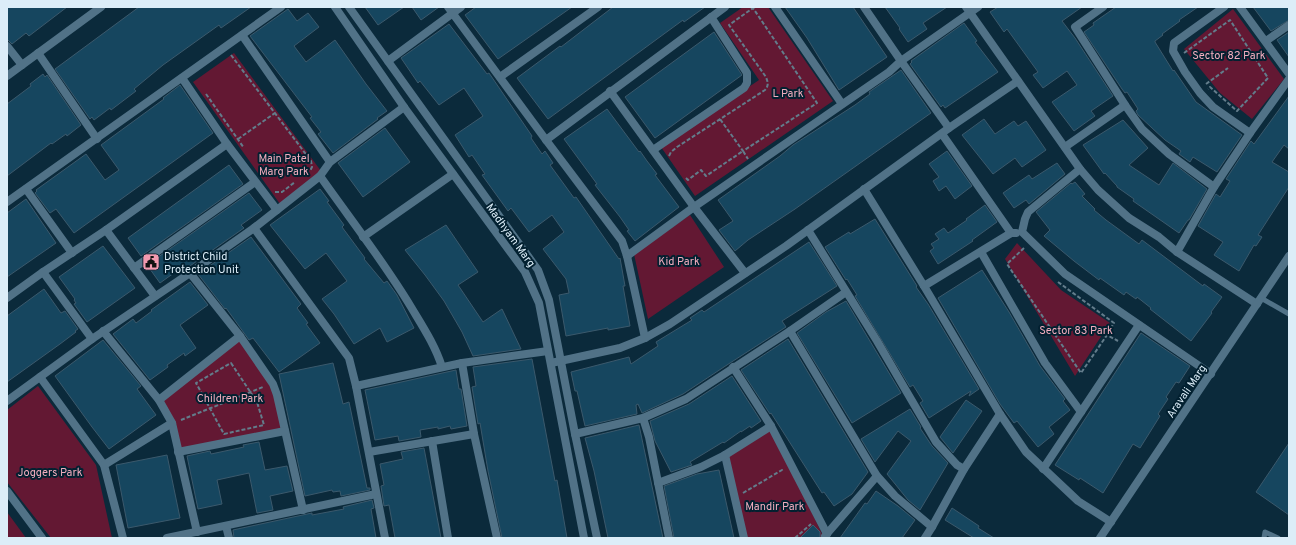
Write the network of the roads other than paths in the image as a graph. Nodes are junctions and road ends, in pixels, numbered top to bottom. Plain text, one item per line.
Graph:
1 (101, 7) edge
2 (281, 7) edge
3 (334, 7) edge
4 (349, 7) edge
5 (461, 7) edge
6 (598, 7) edge
7 (775, 7) edge
8 (864, 7) edge
9 (978, 7) edge
10 (1103, 7) edge
11 (1224, 7) edge
12 (1240, 7) edge
13 (720, 8) edge
14 (450, 10) edge
15 (968, 10) edge
16 (711, 17) junction
17 (1289, 25) edge
18 (242, 35) junction
19 (1266, 41) junction
20 (7, 46) edge
21 (38, 53) junction
22 (388, 61) junction
23 (901, 61) junction
24 (22, 65) junction
25 (1289, 74) edge
26 (7, 76) edge
27 (500, 77) junction
28 (182, 78) junction
29 (1289, 79) edge
30 (1018, 81) junction
31 (610, 91) junction
32 (842, 104) junction
33 (1125, 105) junction
34 (404, 107) junction
35 (949, 128) junction
36 (1250, 133) junction
37 (942, 134) junction
38 (97, 139) junction
39 (546, 140) junction
40 (227, 144) junction
41 (1065, 147) junction
42 (653, 150) junction
43 (330, 162) junction
44 (1080, 169) junction
45 (452, 174) junction
46 (320, 176) junction
47 (255, 182) junction
48 (1214, 187) junction
49 (26, 189) junction
50 (864, 189) junction
51 (7, 202) edge
52 (694, 207) junction
53 (277, 210) junction
54 (254, 228) junction
55 (106, 230) junction
56 (808, 230) junction
57 (1022, 232) junction
58 (1011, 233) junction
59 (363, 237) junction
60 (981, 252) junction
61 (1177, 252) junction
62 (72, 253) junction
63 (627, 256) junction
64 (1289, 256) edge
65 (134, 268) junction
66 (43, 272) junction
67 (190, 273) junction
68 (745, 273) junction
69 (924, 286) junction
70 (846, 292) junction
71 (155, 296) junction
72 (7, 298) edge
73 (1259, 301) junction
74 (1289, 314) edge
75 (1140, 325) junction
76 (103, 331) junction
77 (790, 331) junction
78 (240, 336) junction
79 (645, 338) junction
80 (92, 339) junction
81 (548, 351) junction
82 (562, 360) junction
83 (462, 363) junction
84 (551, 363) junction
85 (442, 367) junction
86 (733, 367) junction
87 (1211, 374) junction
88 (40, 377) junction
89 (356, 386) junction
90 (159, 400) junction
91 (7, 401) edge
92 (1081, 412) junction
93 (1000, 414) junction
94 (643, 418) junction
95 (172, 423) junction
96 (771, 426) junction
97 (285, 431) junction
98 (474, 434) junction
99 (575, 434) junction
100 (432, 440) junction
101 (178, 452) junction
102 (369, 452) junction
103 (725, 455) junction
104 (104, 465) junction
105 (964, 469) junction
106 (1043, 469) junction
107 (877, 476) junction
108 (658, 483) junction
109 (7, 491) edge
110 (376, 494) junction
111 (303, 510) junction
112 (1111, 522) junction
113 (226, 526) junction
114 (932, 527) junction
115 (197, 532) junction
116 (826, 536) edge
117 (42, 538) edge
118 (123, 538) edge
119 (167, 538) edge
120 (229, 538) edge
121 (385, 538) edge
122 (448, 538) edge
123 (497, 538) edge
124 (584, 538) edge
125 (597, 538) edge
126 (669, 538) edge
127 (744, 538) edge
128 (925, 538) edge
129 (1100, 538) edge
130 (1264, 538) edge
131 (1278, 538) edge

1 - 21 street
2 - 18 street
3 - 34 street, Madhyam Marg
4 - 22 street, Madhyam Marg
5 - 14 street
6 - 27 street
7 - 32 street
8 - 23 street
9 - 15 street
10 - 33 street
11 - 36 street
12 - 19 street
13 - 16 street
14 - 22 street
14 - 27 street
15 - 23 street
15 - 30 street
16 - 31 street
16 - 42 street
17 - 19 street
18 - 28 street
18 - 43 street
19 - 25 street
20 - 24 street
21 - 24 street
21 - 38 street
22 - 82 street, Madhyam Marg
23 - 32 street
23 - 35 street
24 - 26 street
27 - 39 street
28 - 38 street
28 - 40 street
29 - 36 street
30 - 35 street
30 - 41 street
31 - 39 street
31 - 42 street
32 - 52 street
33 - 41 street
33 - 48 street
34 - 43 street
34 - 45 street, Madhyam Marg
35 - 37 street
36 - 48 street
37 - 50 street
37 - 58 street
38 - 49 street
39 - 63 street
40 - 47 street
40 - 55 street
41 - 44 street
42 - 52 street
43 - 46 street
44 - 57 street
44 - 61 street
45 - 59 street
45 - 81 street, Madhyam Marg
46 - 53 street
46 - 59 street
47 - 53 street
47 - 65 street
48 - 61 street
49 - 51 street
49 - 62 street
50 - 56 street
50 - 69 street
52 - 63 street
52 - 68 street
53 - 54 street
54 - 67 street
54 - 89 street
55 - 62 street
55 - 65 street
56 - 68 street
56 - 70 street
57 - 58 street
57 - 75 street
58 - 60 street
59 - 85 street
60 - 69 street
60 - 92 street
61 - 73 street
62 - 66 street
63 - 79 street
64 - 73 street, Aravali Marg
65 - 71 street
66 - 72 street
66 - 80 street
67 - 71 street
67 - 78 street
68 - 79 street
69 - 93 street
70 - 77 street
70 - 105 street
71 - 76 street
73 - 74 lane
73 - 87 street, Aravali Marg
75 - 87 street
75 - 92 street
76 - 80 street
76 - 90 street
77 - 86 street
77 - 107 street
78 - 90 street
78 - 97 street
79 - 82 street
80 - 88 street
81 - 83 street
81 - 84 street, Madhyam Marg
82 - 84 street
82 - 99 street, Madhyam Marg
83 - 85 street
83 - 98 street
84 - 124 street, Madhyam Marg
85 - 89 street
86 - 94 street
86 - 96 street
87 - 112 street, Aravali Marg
88 - 91 street
88 - 104 street
89 - 102 street
90 - 95 street
92 - 106 street
93 - 105 street
93 - 106 street
94 - 99 street
94 - 108 street
95 - 101 street
95 - 104 street
96 - 103 street
96 - 116 street
97 - 101 street
97 - 111 street
98 - 100 street
98 - 123 street
99 - 125 street, Madhyam Marg
100 - 102 street
100 - 122 street
101 - 115 street
102 - 110 street
103 - 108 street
103 - 127 street
104 - 118 street
105 - 114 street
106 - 112 street
107 - 114 street
107 - 116 street
108 - 126 street
109 - 117 street
110 - 111 street
110 - 121 street
111 - 113 street
112 - 129 street, Aravali Marg
113 - 115 street
113 - 120 street
114 - 128 street
115 - 119 street
130 - 131 lane

